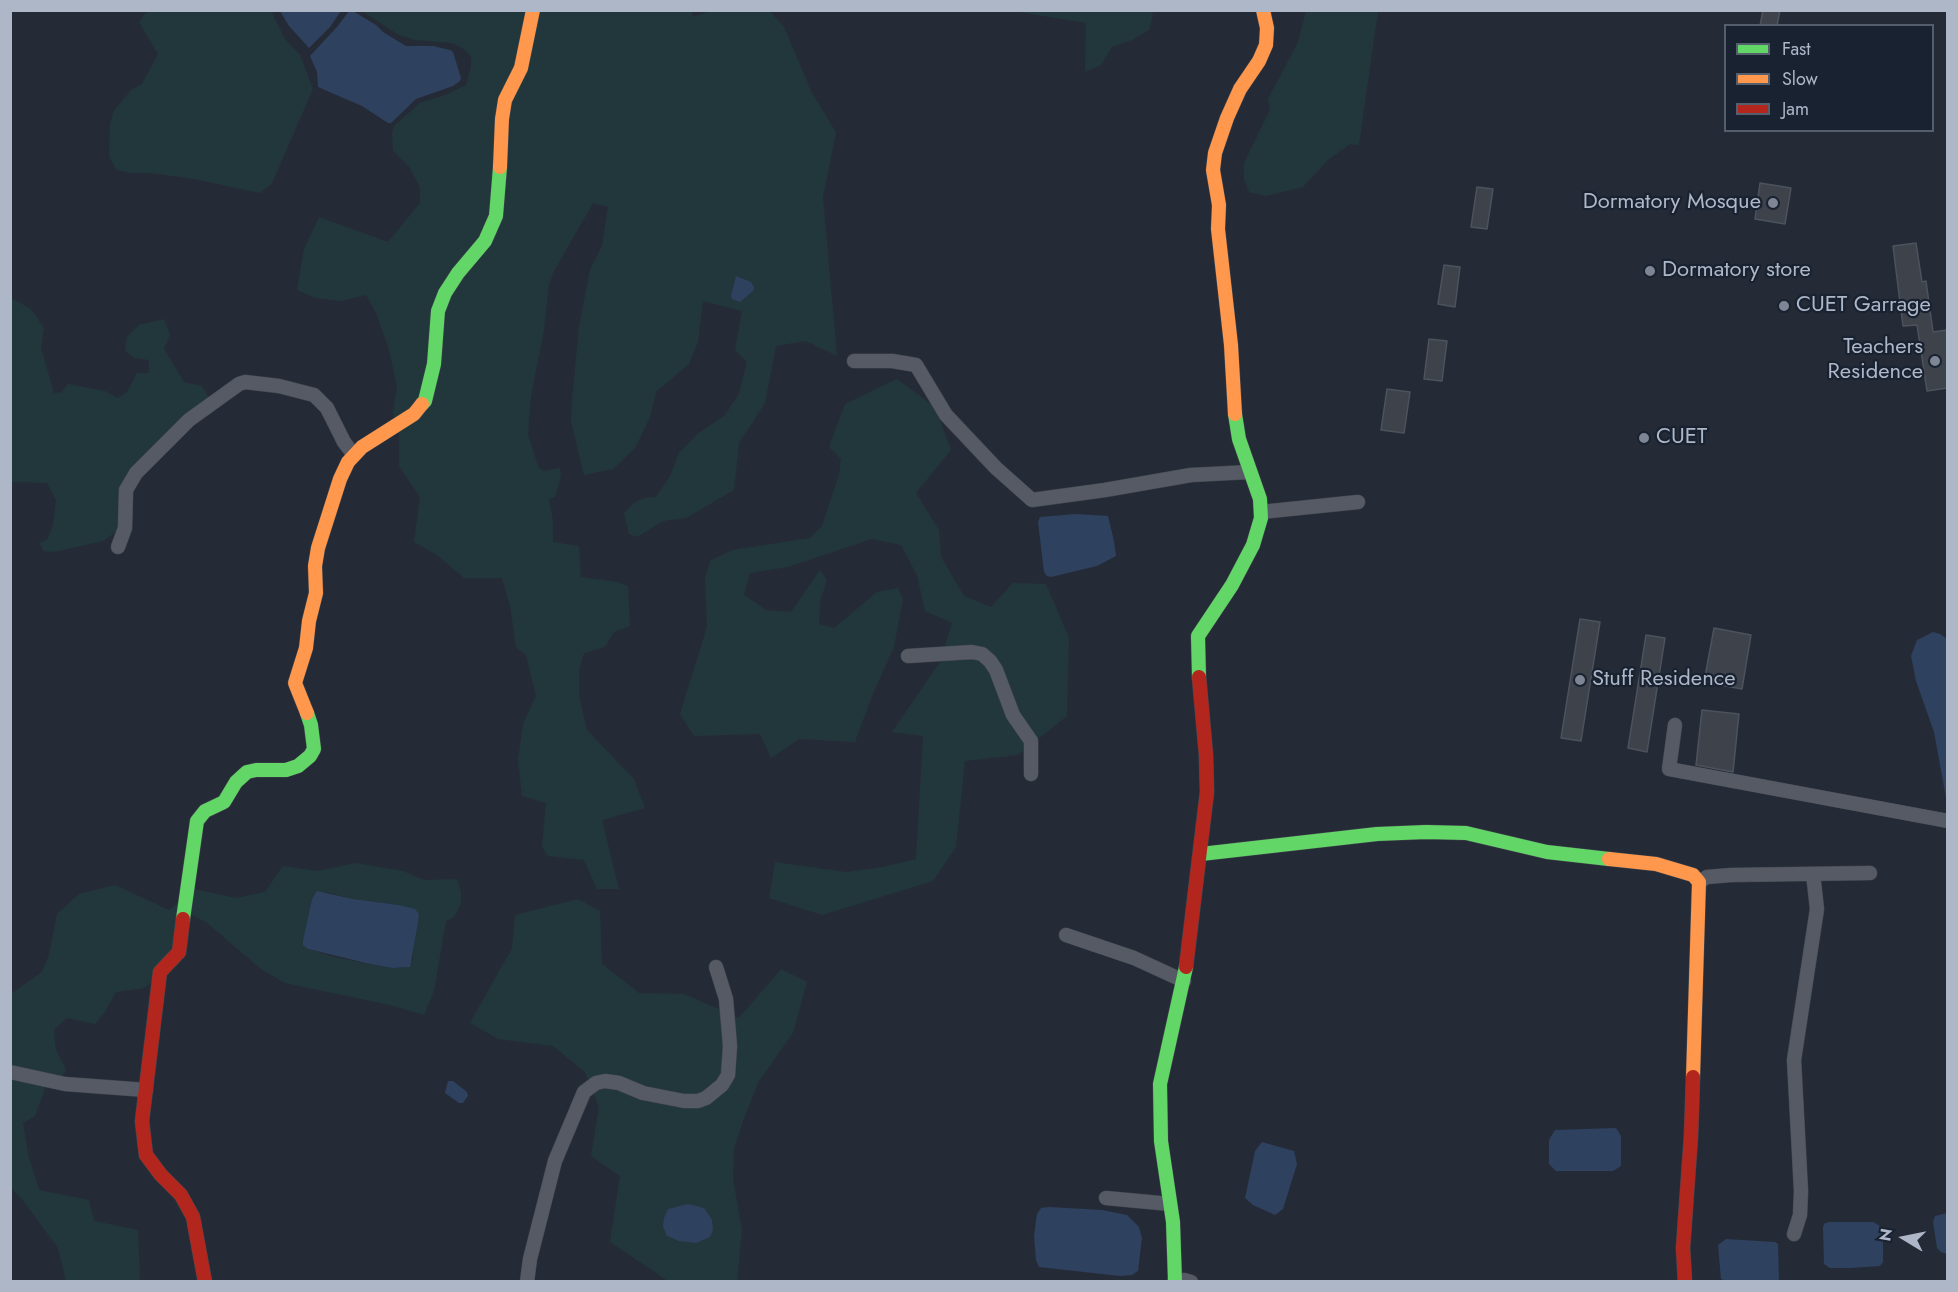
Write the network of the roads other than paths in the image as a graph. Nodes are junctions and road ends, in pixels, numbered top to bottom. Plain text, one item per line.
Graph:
1 (533, 10) edge
2 (1263, 10) edge
3 (854, 361) dead end
4 (354, 455) junction
5 (1250, 472) junction
6 (1358, 502) dead end
7 (1261, 512) junction
8 (118, 547) dead end
9 (908, 656) dead end
10 (1675, 726) dead end
11 (1031, 774) dead end
12 (1947, 821) edge
13 (1201, 854) junction
14 (1870, 873) dead end
15 (1814, 874) junction
16 (1699, 882) junction
17 (1066, 935) dead end
18 (716, 967) dead end
19 (1184, 981) junction
20 (10, 1072) edge
21 (146, 1090) junction
22 (1106, 1198) dead end
23 (1170, 1204) junction
24 (1794, 1234) dead end
25 (205, 1281) edge
26 (527, 1281) edge
27 (1174, 1281) edge
28 (1191, 1281) edge
29 (1685, 1281) edge

1 - 4 street
2 - 5 street
3 - 5 street
4 - 8 street
4 - 21 street
5 - 7 street
6 - 7 street
7 - 13 street
9 - 11 street
10 - 12 street
13 - 16 street
13 - 19 street
14 - 15 street
15 - 16 street
15 - 24 street
16 - 29 street
17 - 19 street
18 - 26 street
19 - 23 street
20 - 21 street
21 - 25 street
22 - 23 street
23 - 27 street
27 - 28 street

